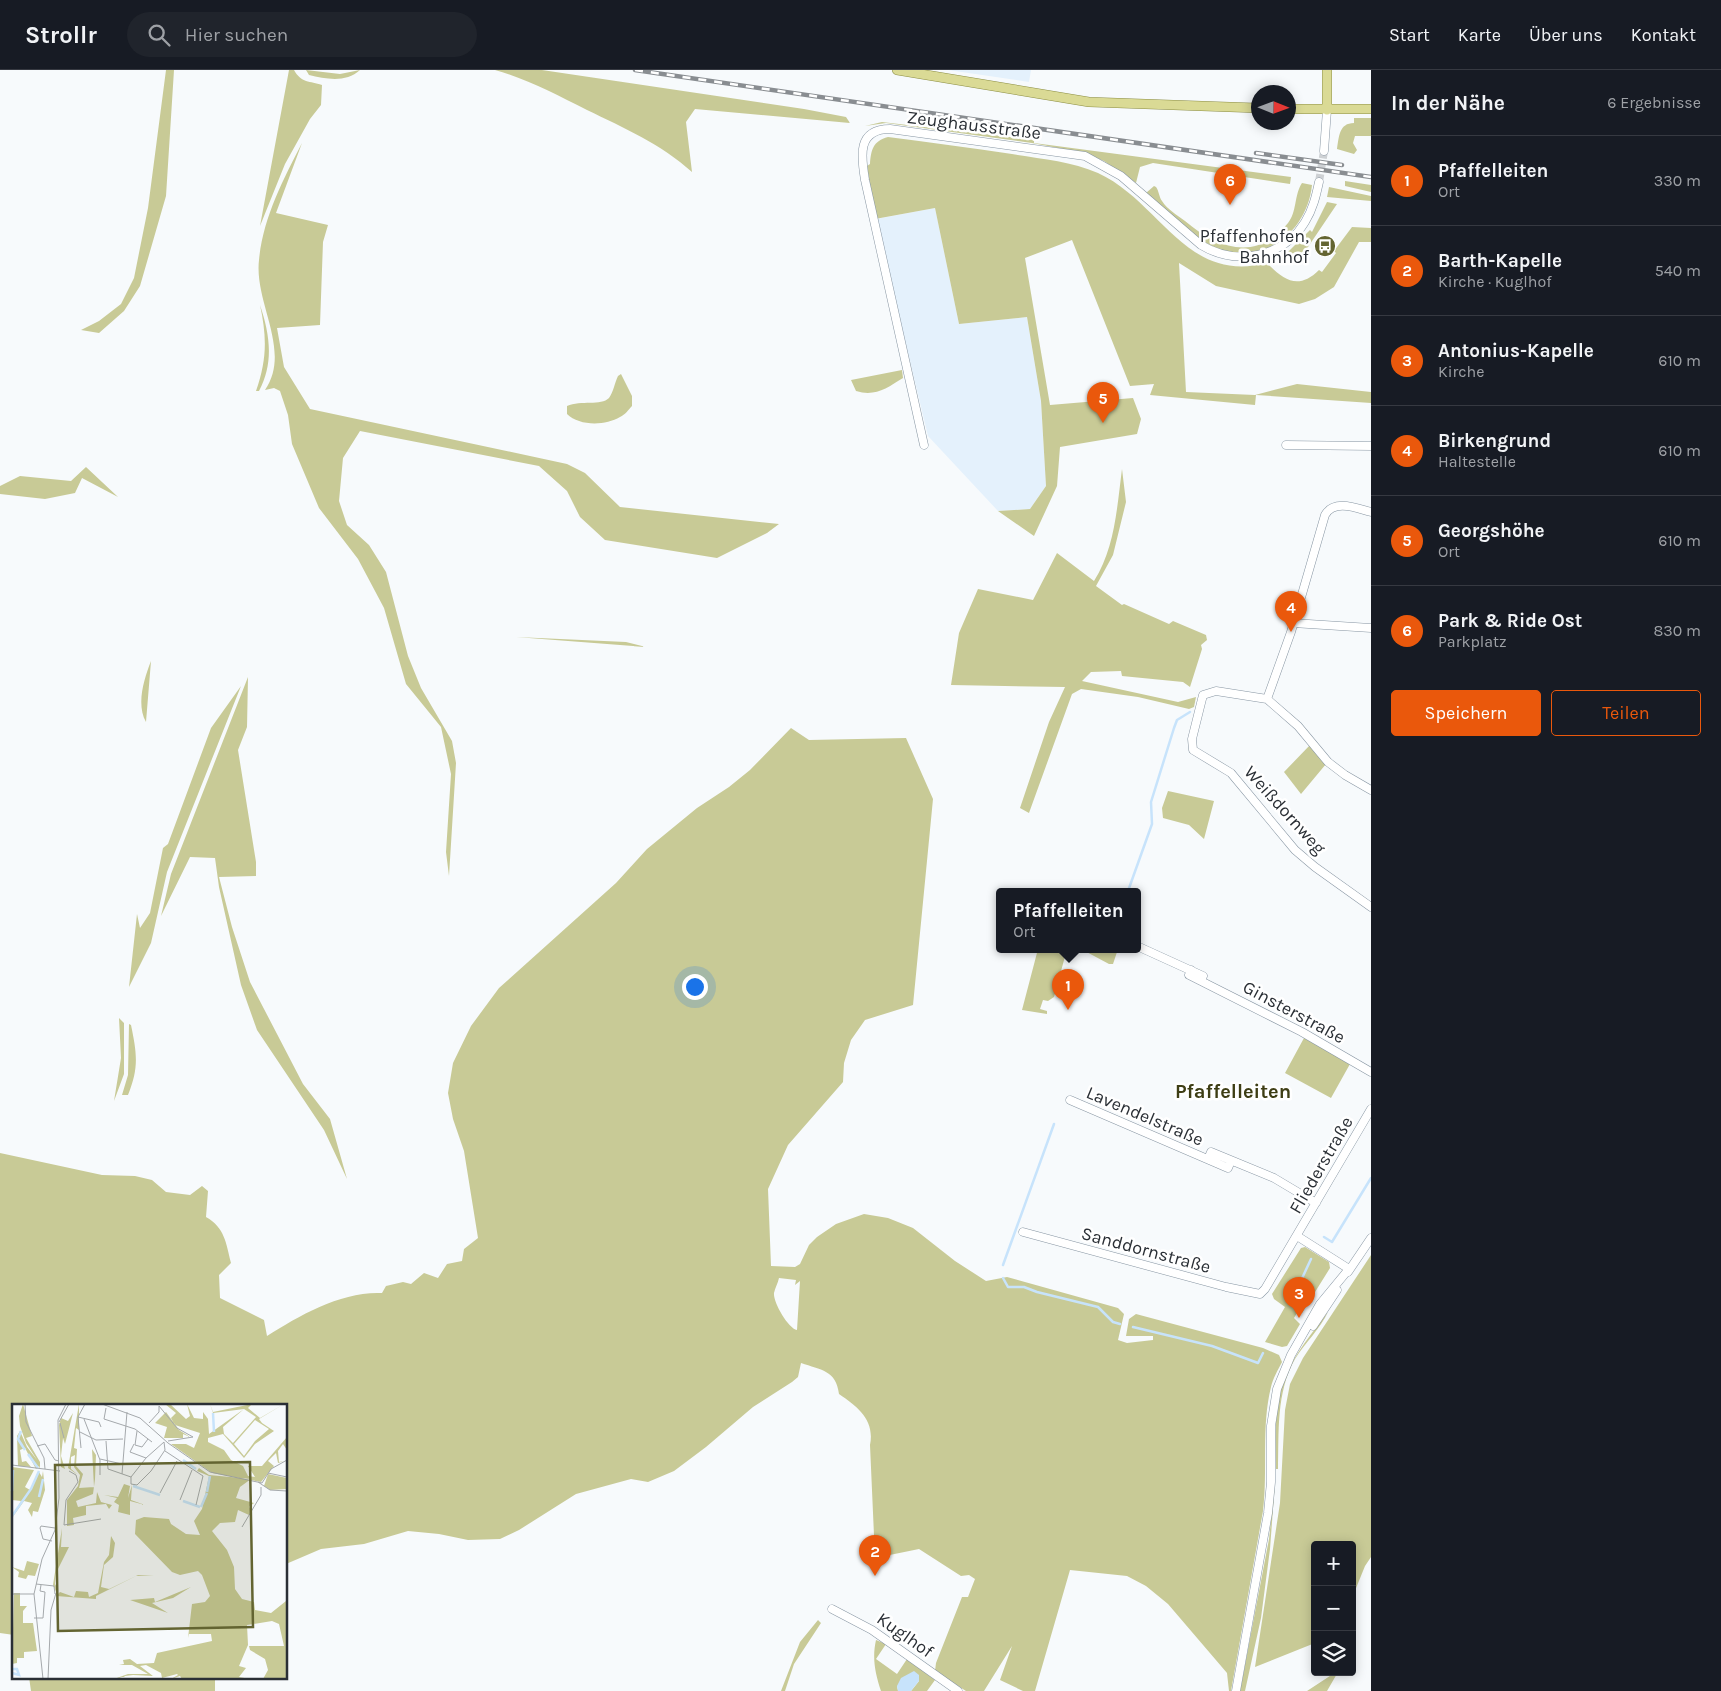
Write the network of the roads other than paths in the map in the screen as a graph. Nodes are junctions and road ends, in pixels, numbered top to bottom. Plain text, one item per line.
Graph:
1 (897, 70) edge
2 (1327, 70) edge
3 (1251, 108) edge
4 (1296, 109) edge
5 (1371, 109) edge
6 (1327, 110) junction
7 (1324, 151) tunnel mouth
8 (1319, 182) tunnel mouth
9 (924, 445) dead end
10 (1286, 445) dead end
11 (1371, 446) edge
12 (1371, 512) edge
13 (1293, 623) junction
14 (1371, 628) edge
15 (1267, 699) junction
16 (1371, 790) edge
17 (1371, 907) edge
18 (1141, 948) edge
19 (1371, 1072) edge
20 (1070, 1100) dead end
21 (1371, 1109) edge
22 (1316, 1203) junction
23 (1023, 1232) dead end
24 (1297, 1236) junction
25 (1371, 1238) edge
26 (1349, 1269) junction
27 (1260, 1294) joint
28 (832, 1609) dead end
29 (958, 1691) edge
30 (1236, 1691) edge

1 - 3 main road
2 - 6 main road
4 - 6 main road
5 - 6 main road
6 - 7 street
8 - 9 street, Zeughausstraße
10 - 11 street
12 - 13 street
13 - 14 street
13 - 15 street
15 - 16 street
15 - 17 street, Weißdornweg
18 - 19 street, Ginsterstraße
20 - 22 street, Lavendelstraße
21 - 22 street, Fliederstraße
22 - 24 street, Fliederstraße
23 - 27 street, Sanddornstraße
24 - 26 street, Fliederstraße
24 - 27 street, Fliederstraße
25 - 26 street
26 - 30 street
28 - 29 street, Kuglhof

